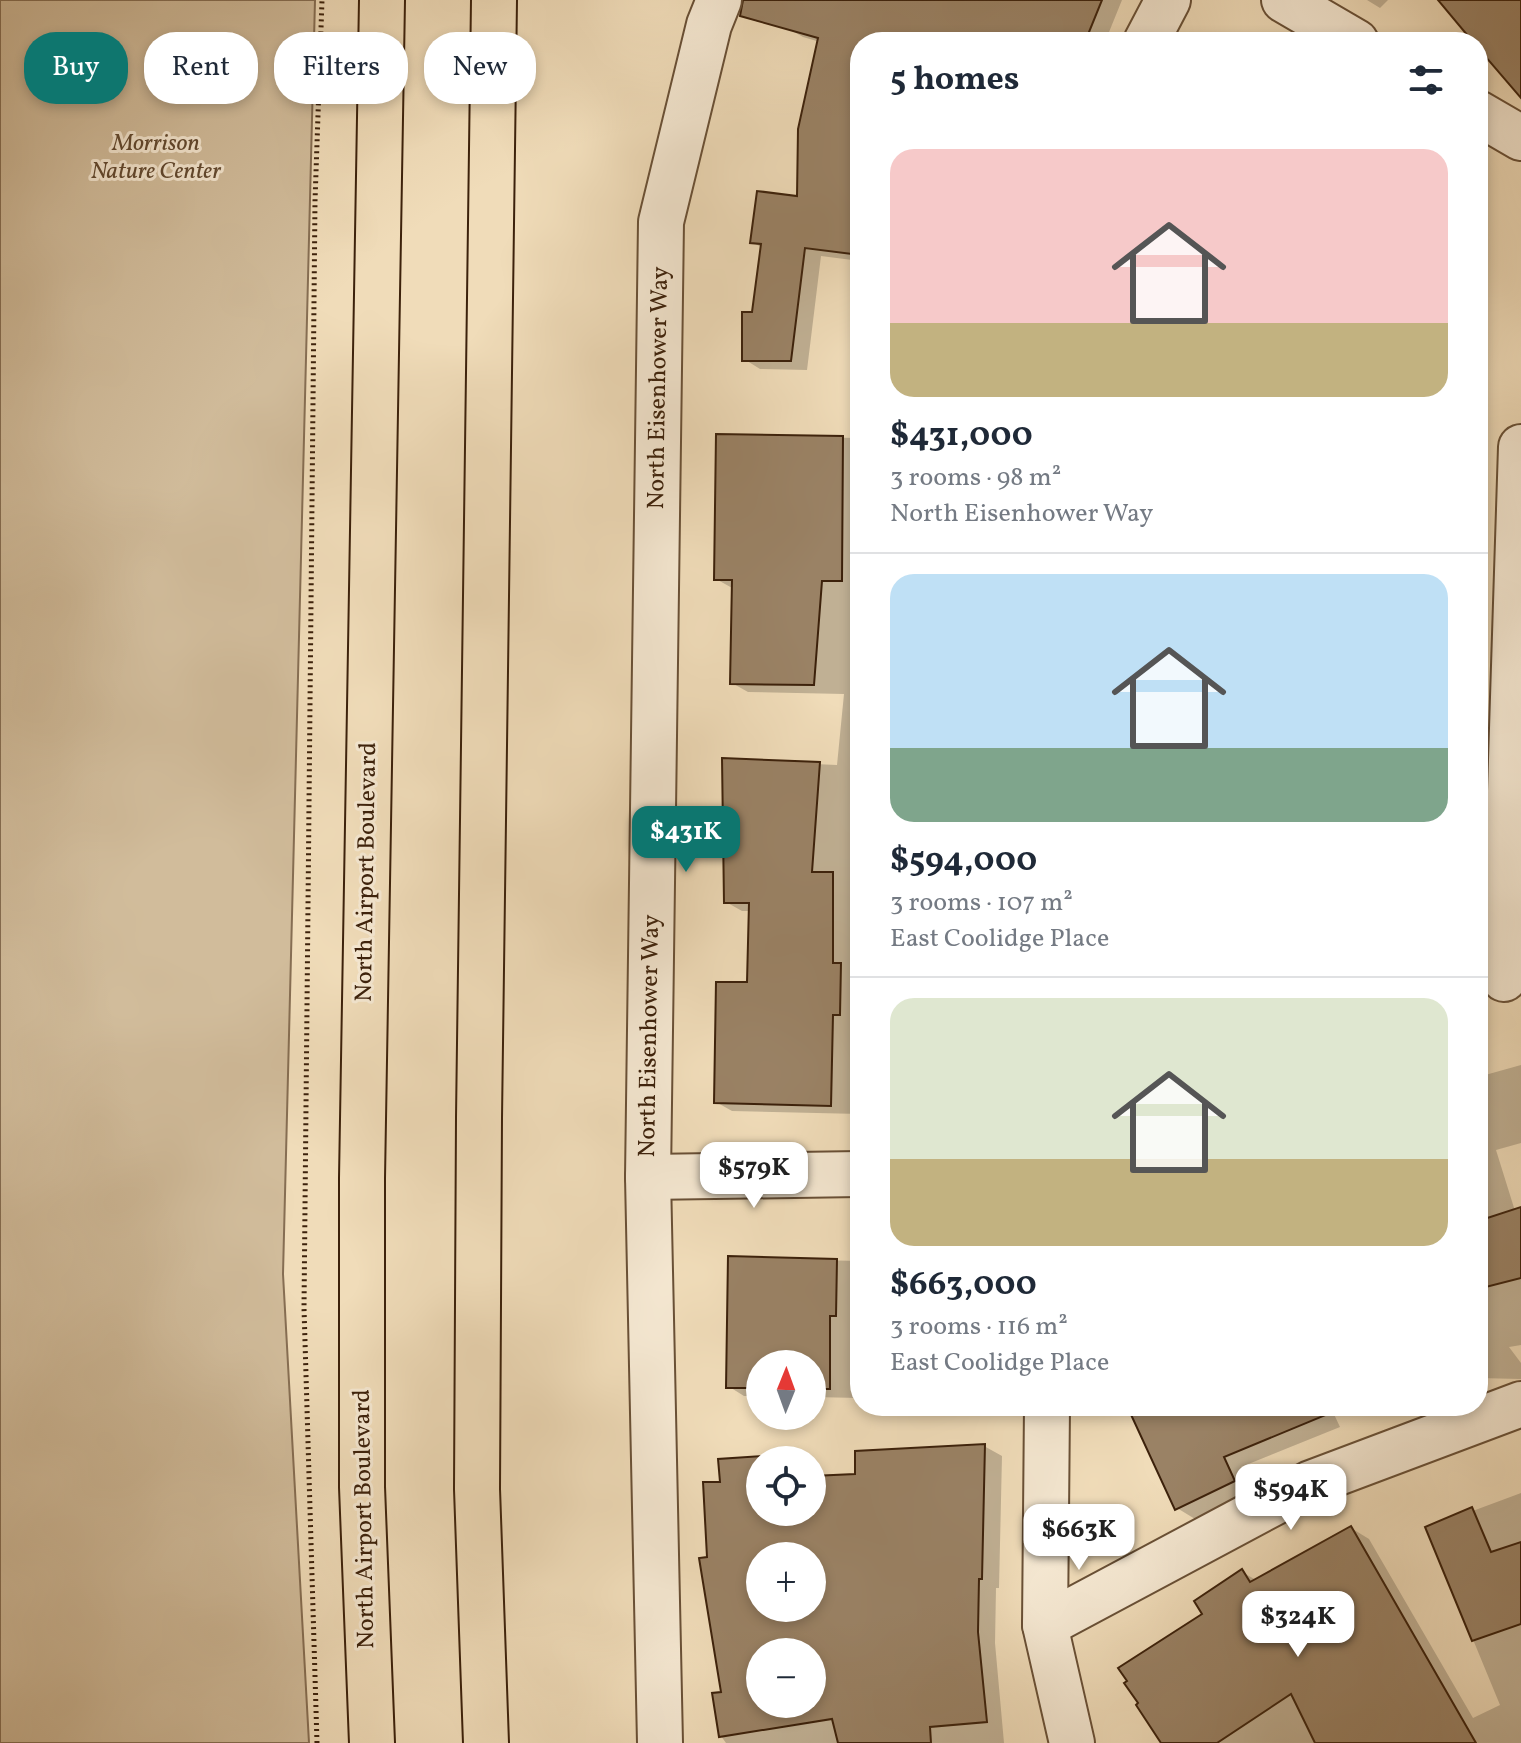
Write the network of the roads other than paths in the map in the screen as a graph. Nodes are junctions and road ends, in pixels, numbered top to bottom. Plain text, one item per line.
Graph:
1 (382, 0) edge
2 (494, 0) edge
3 (719, 0) edge
4 (1168, 0) edge
5 (1284, 0) edge
6 (1151, 32) edge
7 (1339, 32) edge
8 (1488, 119) edge
9 (1521, 138) edge
10 (1521, 447) edge
11 (1501, 981) edge
12 (850, 1174) edge
13 (648, 1177) junction
14 (1521, 1404) edge
15 (1047, 1416) edge
16 (1045, 1625) junction
17 (372, 1743) edge
18 (486, 1743) edge
19 (660, 1743) edge
20 (1072, 1743) edge

1 - 17 main road, North Airport Boulevard
2 - 18 main road
3 - 13 street, North Eisenhower Way
4 - 6 street
5 - 7 street
8 - 9 street
10 - 11 street
12 - 13 street
13 - 19 street, North Eisenhower Way
14 - 16 street
15 - 16 street
16 - 20 street

